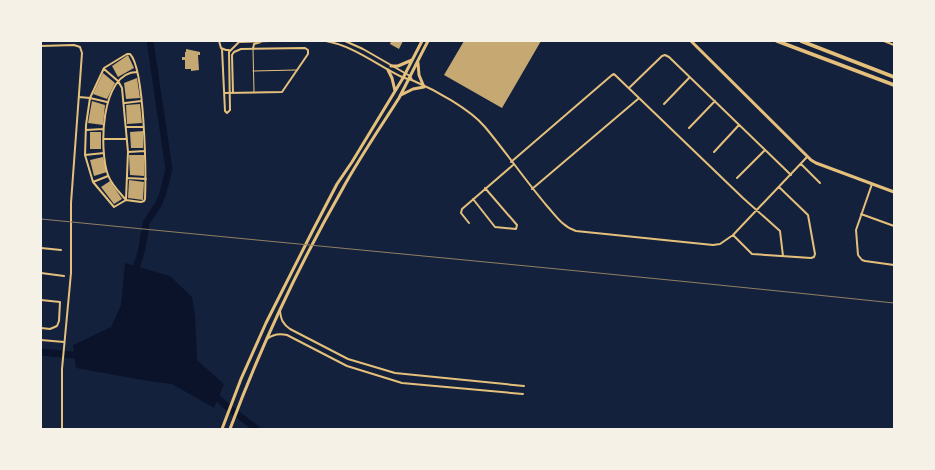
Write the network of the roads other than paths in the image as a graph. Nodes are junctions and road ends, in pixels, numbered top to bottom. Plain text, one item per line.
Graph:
1 (74, 41) edge
2 (219, 41) edge
3 (234, 41) edge
4 (265, 41) edge
5 (270, 41) edge
6 (326, 41) edge
7 (345, 41) edge
8 (422, 41) edge
9 (428, 41) edge
10 (691, 41) edge
11 (777, 41) edge
12 (801, 41) edge
13 (884, 41) edge
14 (74, 45) junction
15 (234, 45) junction
16 (894, 45) edge
17 (41, 46) edge
18 (222, 49) junction
19 (230, 49) junction
20 (253, 49) junction
21 (413, 59) junction
22 (418, 61) junction
23 (391, 66) junction
24 (104, 68) junction
25 (297, 70) junction
26 (388, 70) junction
27 (253, 71) junction
28 (137, 72) junction
29 (405, 74) junction
30 (410, 76) junction
31 (894, 77) edge
32 (403, 78) junction
33 (690, 78) junction
34 (410, 80) junction
35 (118, 81) junction
36 (894, 85) edge
37 (424, 87) junction
38 (629, 89) junction
39 (254, 92) junction
40 (224, 93) junction
41 (229, 93) junction
42 (233, 93) junction
43 (395, 93) junction
44 (400, 96) junction
45 (79, 97) junction
46 (90, 98) junction
47 (638, 98) junction
48 (141, 101) junction
49 (715, 101) junction
50 (107, 102) junction
51 (124, 103) junction
52 (664, 104) dead end
53 (739, 125) junction
54 (126, 126) junction
55 (143, 127) junction
56 (689, 128) dead end
57 (103, 129) junction
58 (86, 130) junction
59 (104, 139) junction
60 (127, 139) junction
61 (765, 150) junction
62 (145, 151) junction
63 (128, 152) junction
64 (714, 152) dead end
65 (104, 153) junction
66 (85, 155) junction
67 (808, 157) junction
68 (512, 164) junction
69 (802, 164) junction
70 (791, 175) junction
71 (108, 176) junction
72 (127, 178) junction
73 (737, 178) dead end
74 (146, 179) junction
75 (93, 182) junction
76 (820, 183) dead end
77 (872, 184) junction
78 (779, 187) junction
79 (485, 188) junction
80 (532, 189) junction
81 (894, 192) edge
82 (473, 199) junction
83 (126, 200) junction
84 (756, 211) junction
85 (861, 213) junction
86 (469, 223) dead end
87 (894, 226) edge
88 (733, 235) junction
89 (41, 248) edge
90 (61, 250) dead end
91 (783, 256) junction
92 (894, 265) edge
93 (41, 273) edge
94 (64, 276) dead end
95 (41, 300) edge
96 (280, 310) junction
97 (41, 328) edge
98 (41, 340) edge
99 (265, 341) junction
100 (64, 342) junction
101 (524, 386) dead end
102 (523, 394) dead end
103 (62, 429) edge
104 (222, 429) edge
105 (230, 429) edge

1 - 14 street
2 - 18 street
3 - 15 street
4 - 5 street
4 - 15 street
4 - 20 street
6 - 26 street
7 - 23 street
8 - 21 main road
9 - 22 main road
10 - 67 main road
11 - 36 highway
12 - 31 highway
13 - 16 street
14 - 17 street
14 - 45 street
15 - 19 street
18 - 19 street
18 - 40 street
19 - 41 street
20 - 25 street
20 - 27 lane
20 - 42 street
21 - 23 main road
21 - 29 main road
22 - 30 main road
22 - 37 main road
23 - 29 street
24 - 28 street
24 - 35 street
24 - 46 street
25 - 27 lane
25 - 39 street
26 - 32 street
26 - 43 main road
27 - 39 lane
28 - 35 street
28 - 48 street
29 - 30 street
29 - 32 main road
30 - 34 main road
32 - 34 street
32 - 43 main road
33 - 38 street
33 - 49 street
33 - 52 street
34 - 37 street
34 - 44 main road
35 - 50 street
35 - 51 street
37 - 44 main road
37 - 68 street
38 - 47 street
38 - 68 street
39 - 42 street
40 - 41 street
40 - 41 street
41 - 42 street
43 - 104 main road
44 - 96 main road
45 - 46 street
45 - 100 street
46 - 50 street
46 - 58 street
47 - 80 street
47 - 84 street
48 - 51 street
48 - 55 street
49 - 53 street
49 - 56 street
50 - 57 street
51 - 54 street
53 - 61 street
53 - 64 street
54 - 55 street
54 - 60 street
55 - 62 street
57 - 58 street
57 - 59 street
58 - 66 street
59 - 60 street
59 - 65 street
60 - 63 street
61 - 70 street
61 - 73 street
62 - 63 street
62 - 74 street
63 - 72 street
65 - 66 street
65 - 71 street
66 - 75 street
67 - 69 street
67 - 77 main road
68 - 79 street
68 - 80 street
69 - 70 street
69 - 76 street
70 - 78 street
71 - 75 street
71 - 83 street
72 - 74 street
72 - 83 street
74 - 83 street
75 - 83 street
77 - 81 main road
77 - 85 street
78 - 84 street
78 - 91 street
79 - 82 street
79 - 82 street
80 - 88 street
82 - 86 street
84 - 88 street
84 - 91 street
85 - 87 street
85 - 92 street
88 - 91 street
89 - 90 street
93 - 94 street
95 - 97 street
96 - 99 main road
96 - 101 street
98 - 100 street
99 - 102 street
99 - 105 main road
100 - 103 street

